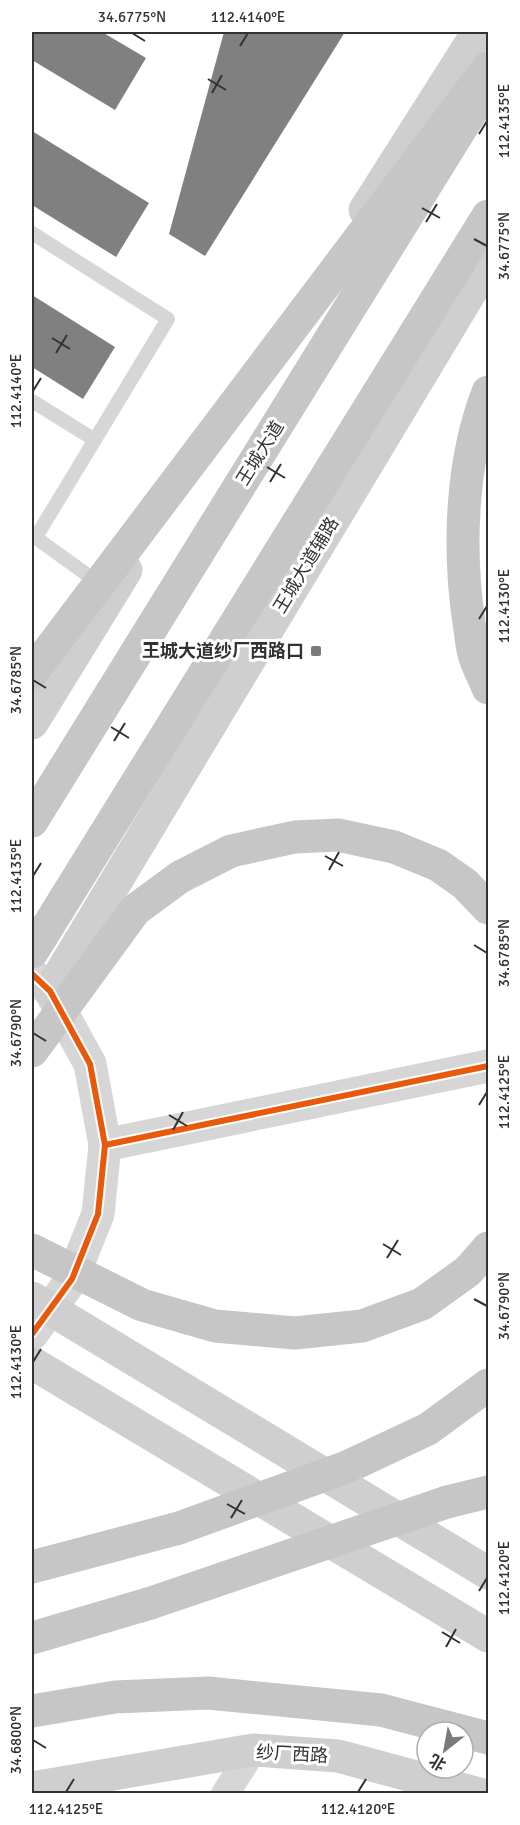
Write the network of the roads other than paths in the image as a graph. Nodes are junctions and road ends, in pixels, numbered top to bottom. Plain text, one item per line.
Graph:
1 (478, 32) edge
2 (489, 68) edge
3 (489, 83) edge
4 (489, 216) edge
5 (32, 233) edge
6 (489, 263) edge
7 (489, 392) edge
8 (32, 401) edge
9 (95, 440) junction
10 (34, 536) edge
11 (111, 592) junction
12 (474, 655) junction
13 (32, 673) edge
14 (489, 688) edge
15 (489, 714) edge
16 (32, 723) edge
17 (32, 787) edge
18 (32, 820) edge
19 (489, 908) edge
20 (32, 952) edge
21 (41, 983) edge
22 (32, 1051) edge
23 (489, 1066) edge
24 (105, 1145) junction
25 (489, 1248) edge
26 (32, 1250) edge
27 (32, 1298) edge
28 (32, 1334) edge
29 (32, 1363) edge
30 (32, 1372) edge
31 (489, 1385) edge
32 (182, 1453) junction
33 (489, 1492) edge
34 (32, 1567) edge
35 (489, 1572) edge
36 (479, 1631) edge
37 (32, 1638) edge
38 (32, 1711) edge
39 (489, 1738) edge
40 (253, 1750) junction
41 (32, 1788) edge
42 (225, 1794) edge
43 (479, 1794) edge

1 - 11 main road
2 - 13 highway, bridge
3 - 17 highway
3 - 18 highway, 王城大道
4 - 20 highway
5 - 9 lane
6 - 21 main road, 王城大道辅路
7 - 12 highway
8 - 9 lane
9 - 10 lane
10 - 11 lane
11 - 16 main road
12 - 14 highway
12 - 15 highway
19 - 22 highway, bridge
21 - 24 street
23 - 24 street
24 - 28 street
25 - 26 highway, bridge
27 - 35 main road, bridge
29 - 32 main road
30 - 32 main road
31 - 34 highway, bridge
32 - 36 main road, bridge
33 - 37 highway, bridge
38 - 39 highway
40 - 41 main road, 纱厂西路
40 - 42 street
40 - 43 main road, 纱厂西路

